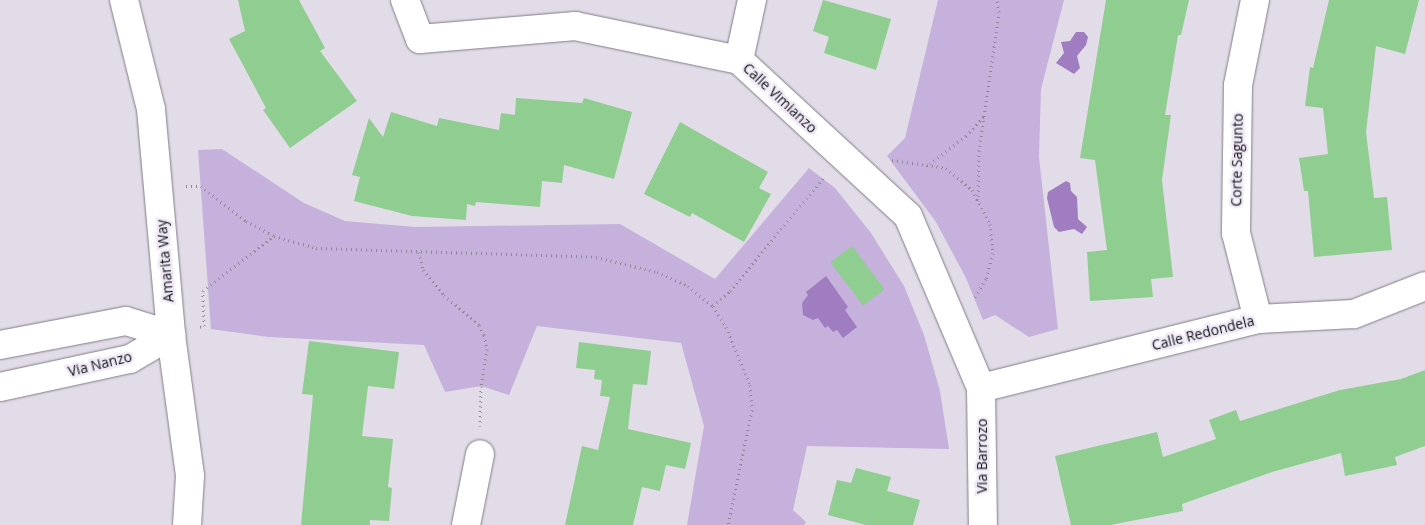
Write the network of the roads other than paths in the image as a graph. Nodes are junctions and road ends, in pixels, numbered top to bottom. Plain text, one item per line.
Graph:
1 (124, 0) edge
2 (405, 0) edge
3 (752, 0) edge
4 (1255, 0) edge
5 (739, 60) junction
6 (1425, 286) edge
7 (1258, 318) junction
8 (171, 335) junction
9 (0, 345) edge
10 (0, 387) edge
11 (981, 388) junction
12 (480, 454) road end
13 (187, 525) edge
14 (466, 525) edge
15 (983, 525) edge

1 - 8 street, Amarita Way
2 - 5 street, Calle Vimianzo
3 - 5 street
4 - 7 street, Corte Sagunto
5 - 11 street, Calle Vimianzo
6 - 7 street, Calle Redondela
7 - 11 street, Calle Redondela
8 - 9 street
8 - 10 street, Via Nanzo
8 - 13 street, Amarita Way
11 - 15 street, Via Barrozo
12 - 14 street

